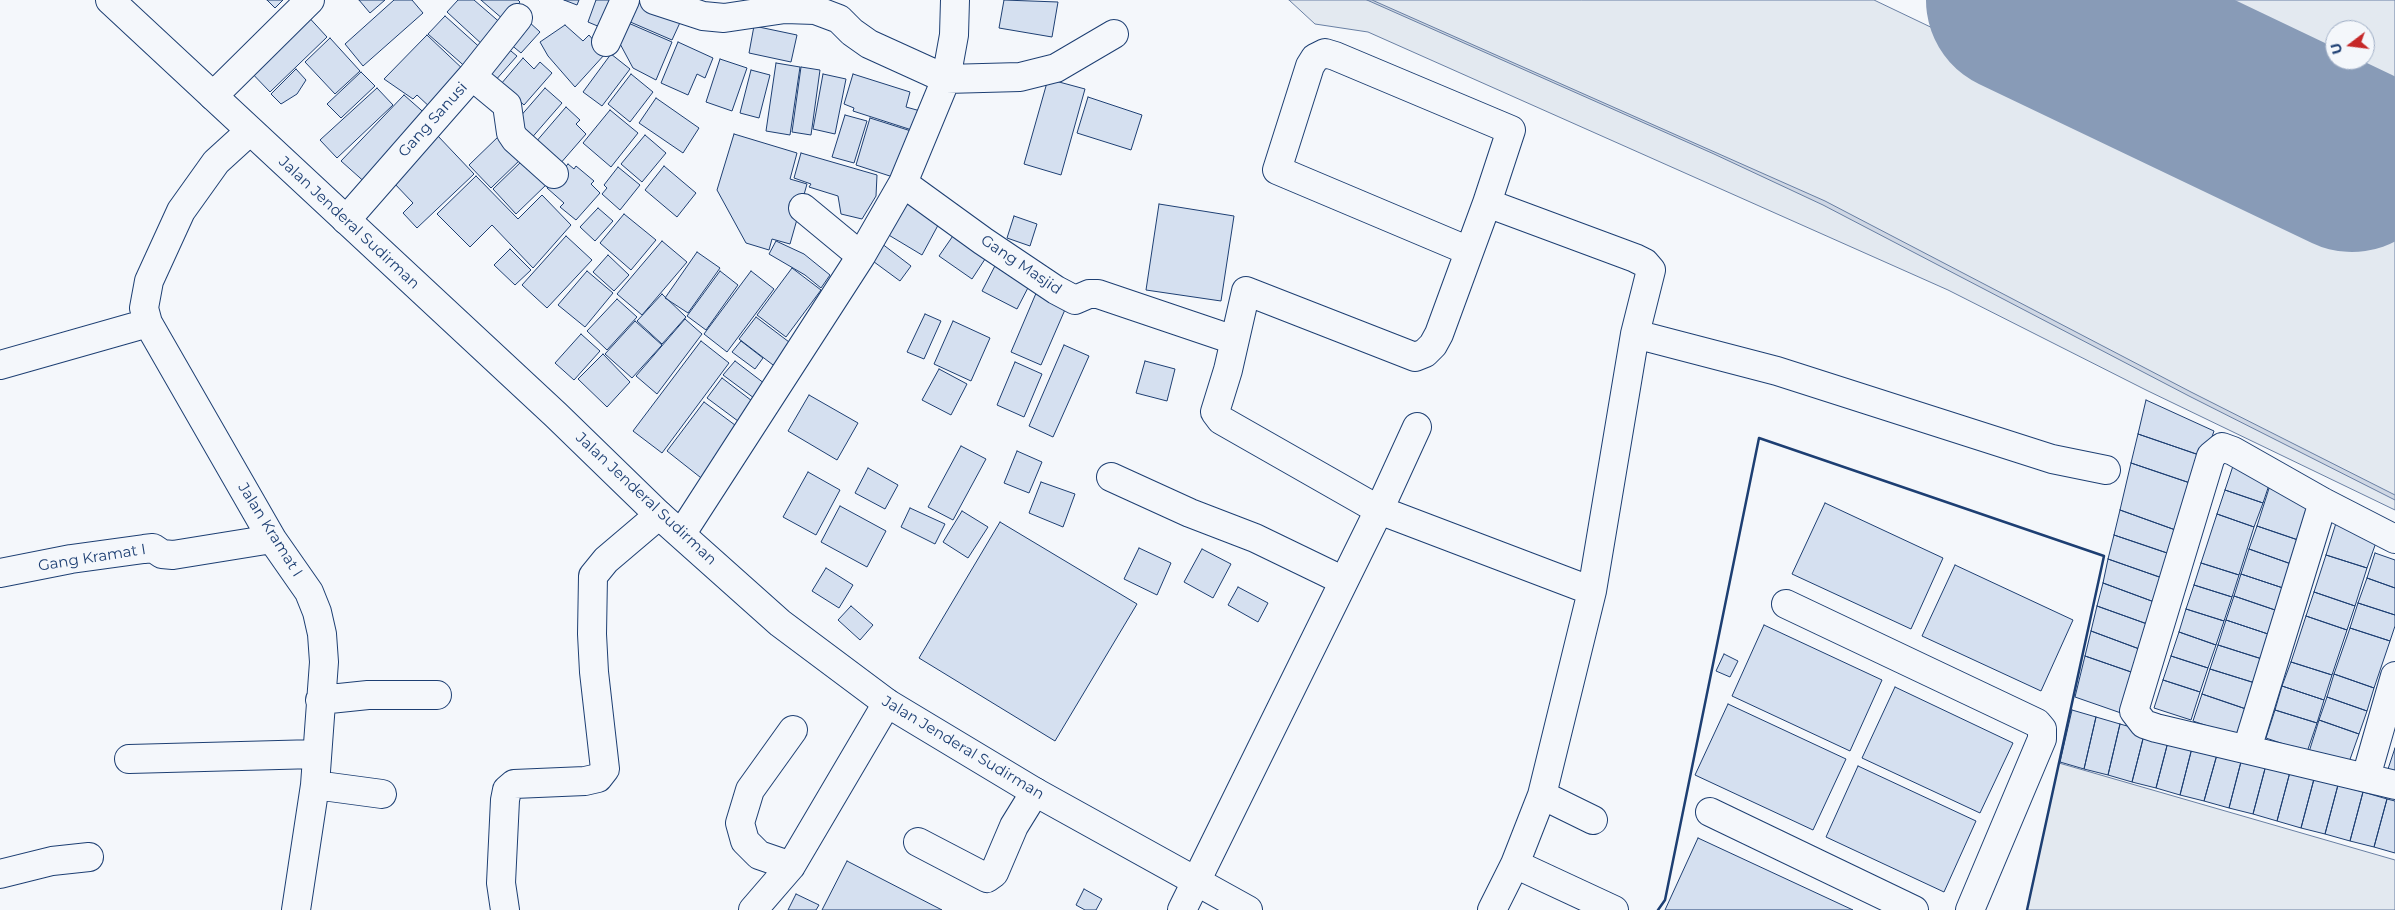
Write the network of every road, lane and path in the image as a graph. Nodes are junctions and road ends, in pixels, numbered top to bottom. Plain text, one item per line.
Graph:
1 (110, 0) edge
2 (310, 0) edge
3 (624, 0) edge
4 (654, 0) edge
5 (955, 0) edge
6 (518, 18) dead end
7 (1114, 34) dead end
8 (606, 42) dead end
9 (472, 76) junction
10 (946, 79) junction
11 (213, 96) junction
12 (250, 131) junction
13 (554, 174) dead end
14 (904, 182) junction
15 (1487, 203) junction
16 (804, 208) dead end
17 (346, 220) junction
18 (1469, 251) junction
19 (861, 256) junction
20 (148, 323) junction
21 (1635, 334) junction
22 (1234, 340) junction
23 (0, 365) edge
24 (1417, 427) dead end
25 (2106, 470) dead end
26 (1111, 477) dead end
27 (2323, 502) junction
28 (1379, 510) junction
29 (659, 515) junction
30 (682, 533) junction
31 (272, 539) junction
32 (2395, 539) edge
33 (0, 573) edge
34 (1344, 581) junction
35 (1592, 591) junction
36 (1786, 604) dead end
37 (2395, 676) edge
38 (438, 695) dead end
39 (320, 700) junction
40 (887, 703) junction
41 (793, 730) dead end
42 (2247, 749) junction
43 (316, 754) junction
44 (129, 759) dead end
45 (2366, 777) junction
46 (2395, 785) edge
47 (315, 786) junction
48 (1035, 792) junction
49 (382, 794) dead end
50 (1542, 794) junction
51 (1710, 812) dead end
52 (1593, 820) dead end
53 (918, 842) dead end
54 (89, 857) dead end
55 (1515, 864) junction
56 (791, 866) junction
57 (0, 874) edge
58 (1197, 882) junction
59 (296, 910) edge
60 (505, 910) edge
61 (753, 910) edge
62 (1182, 910) edge
63 (1248, 910) edge
64 (1492, 910) edge
65 (1614, 910) edge
66 (1914, 910) edge
67 (1970, 910) edge

1 - 11 main road, Jalan Jenderal Sudirman
2 - 11 main road
3 - 8 main road
4 - 10 main road
5 - 10 main road
6 - 9 main road, Gang Sanusi
7 - 10 main road
9 - 13 main road
9 - 17 main road, Gang Sanusi
10 - 14 main road
11 - 12 main road, Jalan Jenderal Sudirman
12 - 17 main road, Jalan Jenderal Sudirman
12 - 20 main road
14 - 19 main road
14 - 22 main road, Gang Masjid
15 - 18 main road
15 - 18 main road
15 - 21 main road
16 - 19 main road
17 - 29 main road, Jalan Jenderal Sudirman
18 - 22 main road
19 - 30 main road
20 - 23 main road
20 - 31 main road, Jalan Kramat I
21 - 25 main road
21 - 35 main road
22 - 28 main road
24 - 28 main road
26 - 34 main road
27 - 32 main road
27 - 42 main road
27 - 42 main road
28 - 34 main road
28 - 35 main road
29 - 30 main road, Jalan Jenderal Sudirman
29 - 60 main road
30 - 40 main road, Jalan Jenderal Sudirman
31 - 33 main road, Gang Kramat I
31 - 39 main road, Jalan Kramat I
34 - 58 main road
35 - 50 main road
36 - 67 main road
37 - 45 main road
38 - 39 main road
39 - 43 main road, Jalan Kramat I
40 - 48 main road, Jalan Jenderal Sudirman
40 - 56 main road
41 - 56 main road
42 - 45 main road
43 - 44 main road
43 - 47 main road, Jalan Kramat I
45 - 46 main road
47 - 49 main road
47 - 59 main road, Jalan Kramat I
48 - 53 main road
48 - 58 main road, Jalan Jenderal Sudirman
50 - 52 main road
50 - 55 main road
51 - 66 main road
54 - 57 main road
55 - 64 main road
55 - 65 main road
56 - 61 main road
58 - 62 main road
58 - 63 main road, Jalan Jenderal Sudirman

